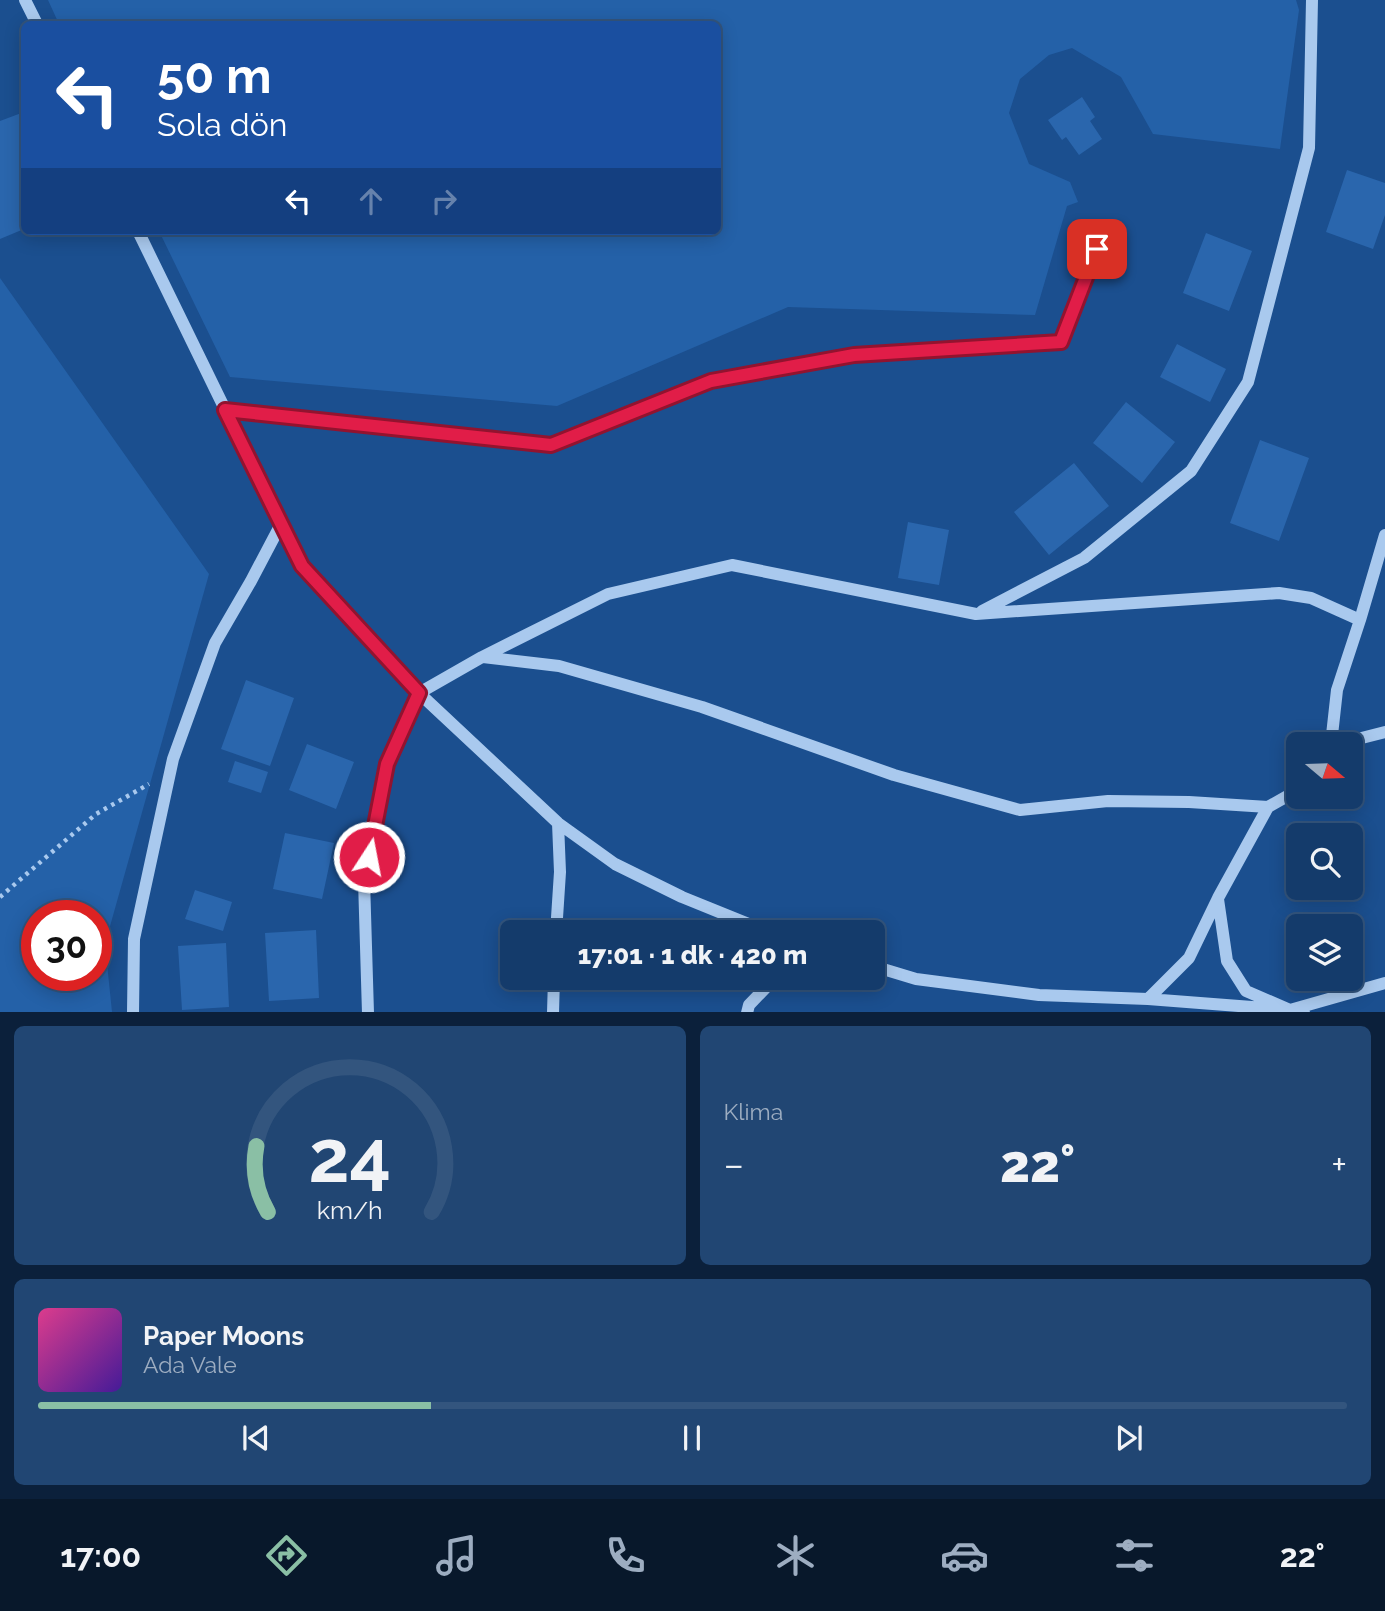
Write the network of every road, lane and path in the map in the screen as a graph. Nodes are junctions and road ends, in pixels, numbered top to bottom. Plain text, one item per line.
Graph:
1 (25, 0) edge
2 (1312, 0) edge
3 (36, 21) edge
4 (1106, 226) dead end
5 (140, 235) edge
6 (225, 410) junction
7 (281, 524) junction
8 (1385, 535) edge
9 (976, 614) junction
10 (1360, 620) junction
11 (482, 657) junction
12 (419, 693) junction
13 (1333, 732) edge
14 (1385, 732) edge
15 (1363, 738) edge
16 (170, 773) junction
17 (1286, 797) edge
18 (1268, 807) junction
19 (558, 823) junction
20 (0, 897) edge
21 (1218, 898) junction
22 (557, 920) edge
23 (739, 920) edge
24 (885, 970) edge
25 (1385, 983) edge
26 (554, 990) edge
27 (763, 990) edge
28 (1148, 999) junction
29 (1290, 1010) junction
30 (133, 1012) edge
31 (368, 1012) edge
32 (553, 1012) edge
33 (747, 1012) edge
34 (1299, 1012) edge

1 - 3 street
2 - 9 street
4 - 6 street
5 - 6 street
6 - 7 street
7 - 12 street
7 - 16 street
8 - 10 street
9 - 10 street
9 - 11 street
10 - 13 street
11 - 12 street
11 - 18 street
12 - 19 street
12 - 31 street
14 - 15 street
16 - 20 path
16 - 30 street
17 - 18 street
18 - 21 street
19 - 22 street
19 - 23 street
21 - 28 street
21 - 29 street
24 - 28 street
25 - 29 street
26 - 32 street
27 - 33 street
28 - 29 street
29 - 34 street

